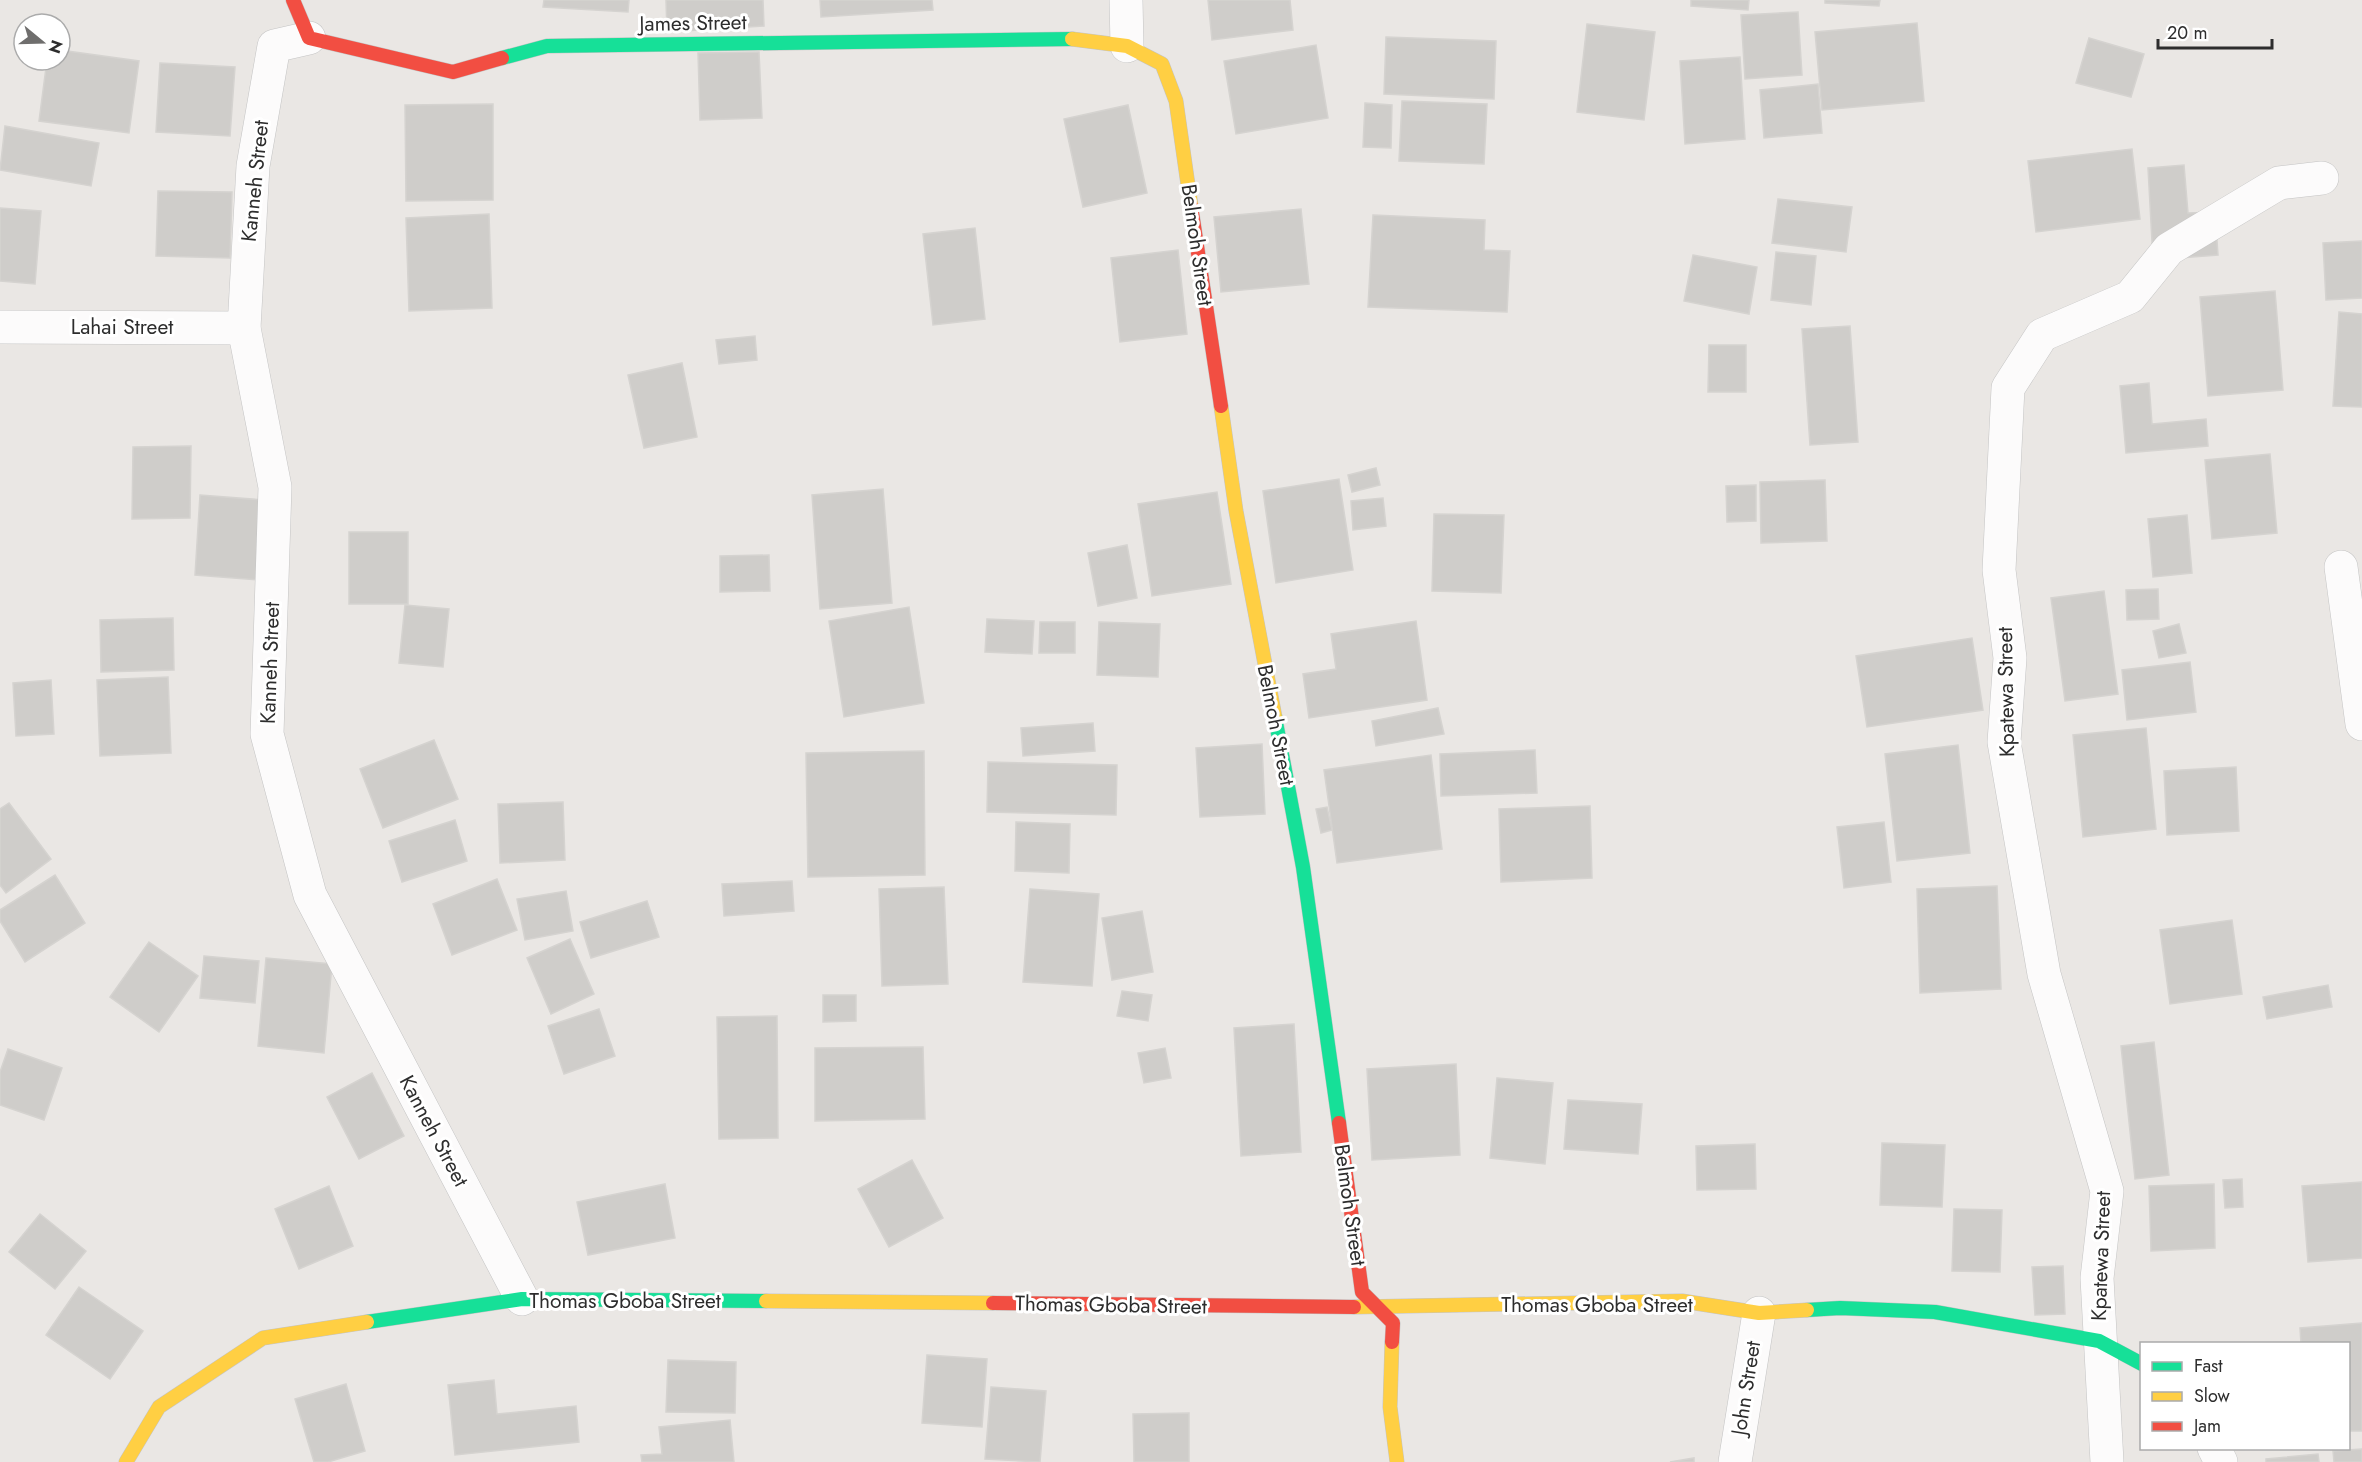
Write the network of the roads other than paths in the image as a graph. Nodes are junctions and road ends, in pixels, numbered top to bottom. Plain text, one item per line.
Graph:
1 (293, 0) edge
2 (1126, 0) edge
3 (309, 38) junction
4 (1126, 46) junction
5 (2322, 178) dead end
6 (0, 327) edge
7 (244, 328) junction
8 (2341, 567) dead end
9 (2362, 724) edge
10 (522, 1299) junction
11 (1377, 1308) junction
12 (1759, 1313) junction
13 (2099, 1341) junction
14 (2140, 1363) edge
15 (126, 1462) edge
16 (1397, 1462) edge
17 (1735, 1462) edge
18 (2107, 1462) edge

1 - 3 street
2 - 4 street
3 - 4 street, James Street
3 - 7 street, Kanneh Street
4 - 11 street, Belmoh Street
5 - 13 street, Kpatewa Street
6 - 7 street, Lahai Street
7 - 10 street, Kanneh Street
8 - 9 street
10 - 11 street, Thomas Gboba Street
10 - 15 street, Thomas Gboba Street
11 - 12 street, Thomas Gboba Street
11 - 16 street, Belmoh Street
12 - 13 street, Thomas Gboba Street
12 - 17 street, John Street
13 - 14 street, Thomas Gboba Street
13 - 18 street, Kpatewa Street

